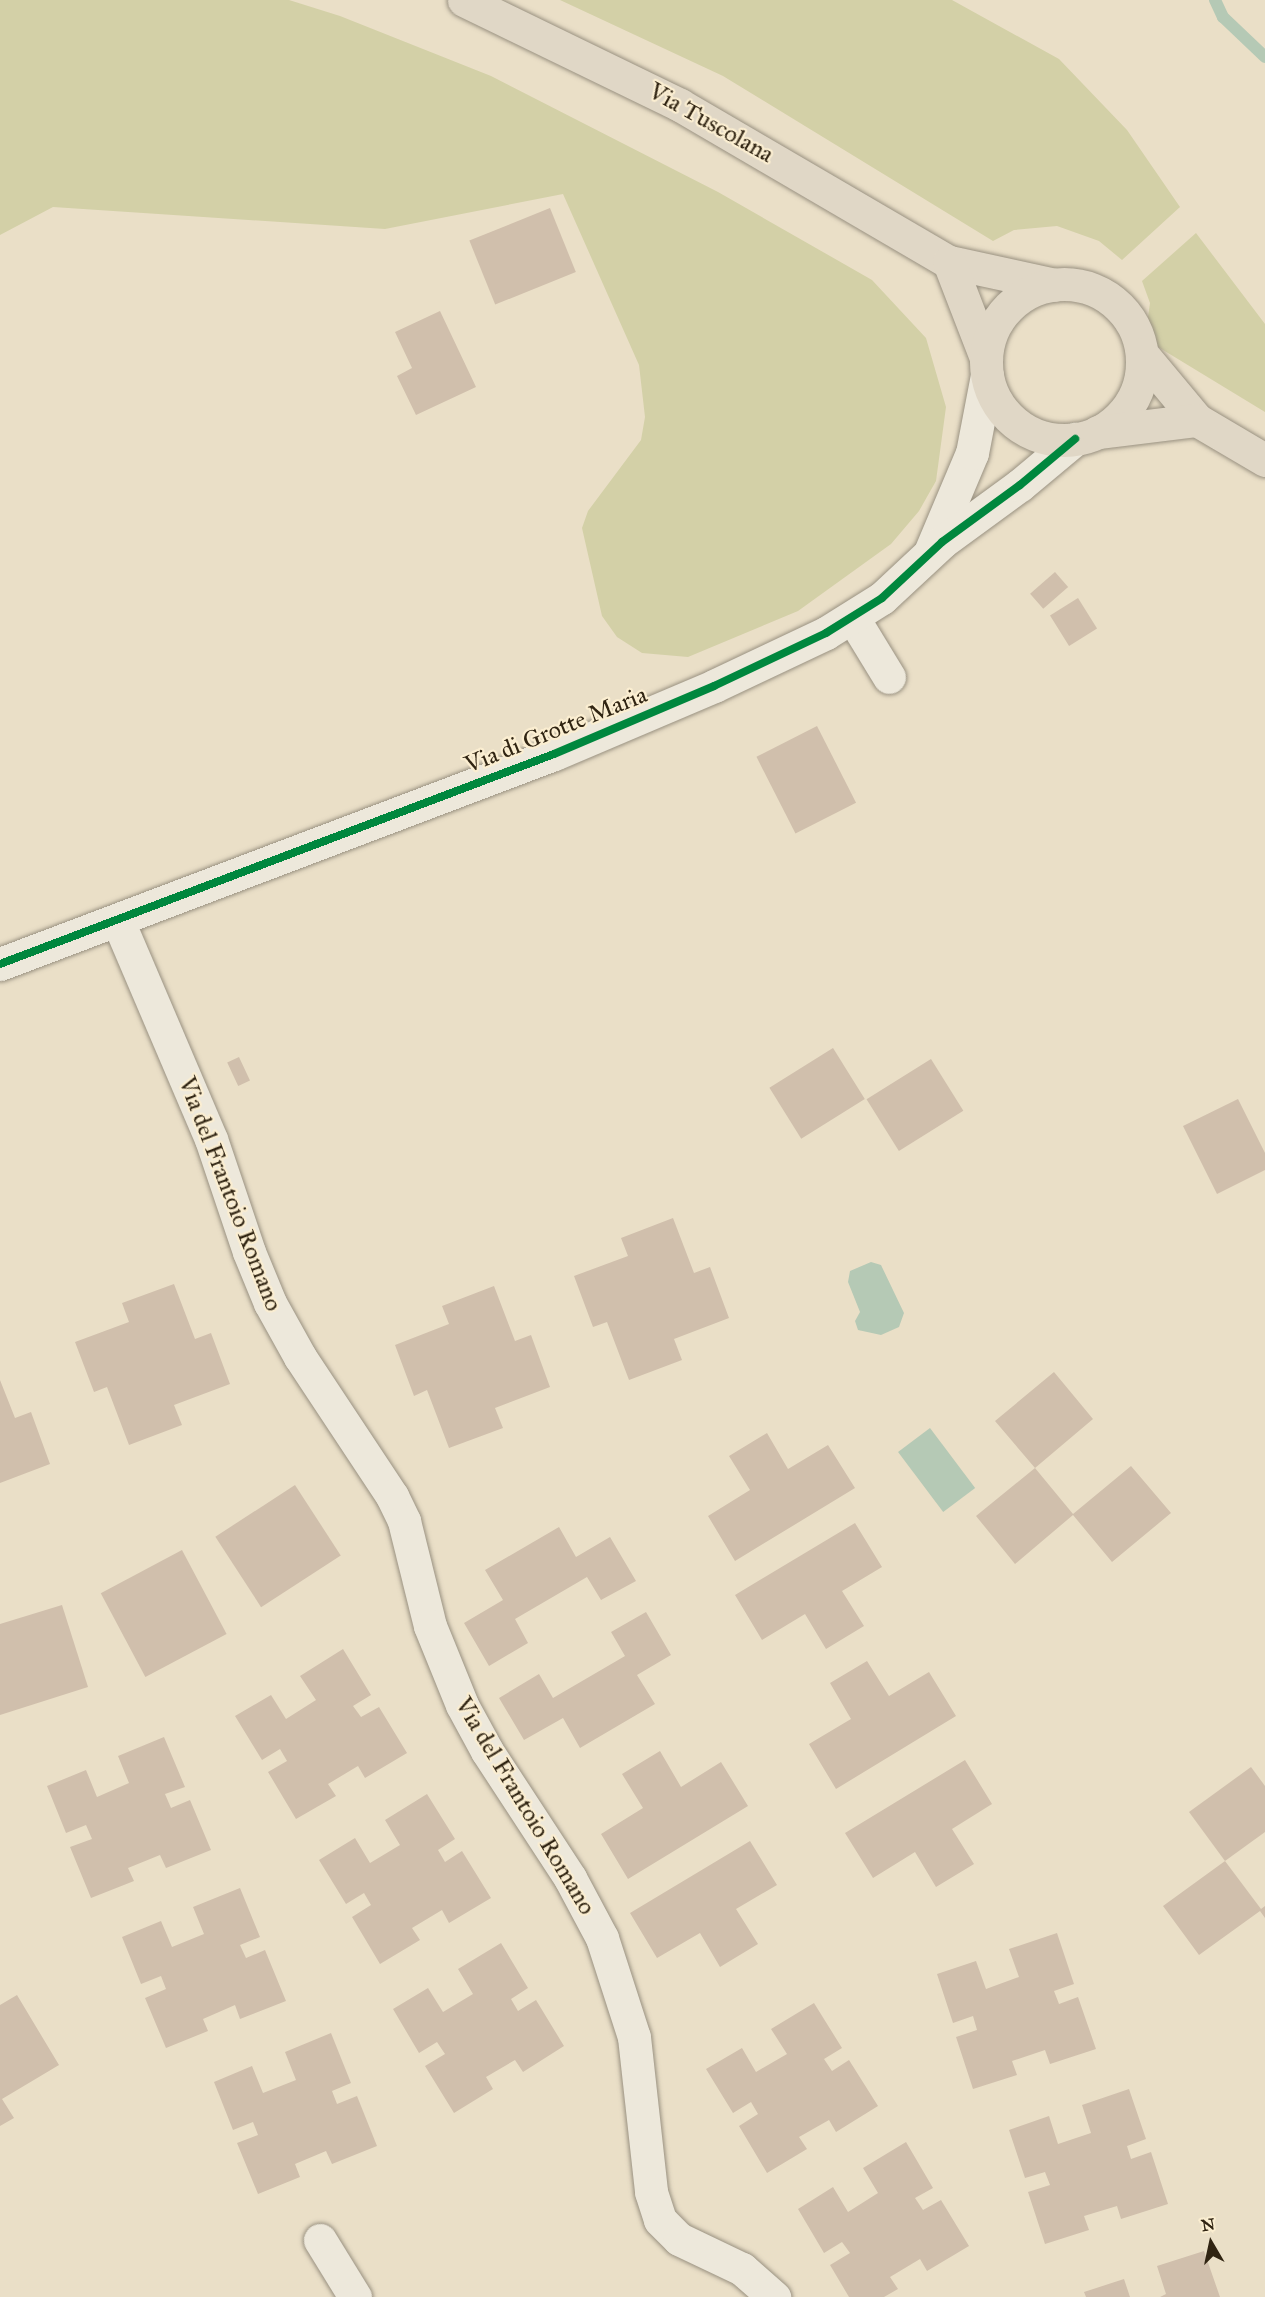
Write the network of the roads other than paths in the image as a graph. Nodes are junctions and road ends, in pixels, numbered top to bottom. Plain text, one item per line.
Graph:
1 (464, 0) edge
2 (949, 262) junction
3 (1056, 285) junction
4 (1142, 354) junction
5 (987, 366) junction
6 (1197, 420) junction
7 (1087, 436) junction
8 (1265, 460) edge
9 (929, 555) junction
10 (853, 618) junction
11 (889, 677) dead end
12 (118, 921) junction
13 (0, 964) edge
14 (320, 2240) dead end
15 (355, 2297) edge
16 (774, 2297) edge

1 - 2 main road, Via Tuscolana
2 - 3 main road, Via Tuscolana
2 - 5 main road
3 - 4 main road
3 - 5 main road
4 - 6 main road
4 - 7 main road
5 - 7 main road
5 - 9 street
6 - 7 main road
6 - 8 main road
7 - 9 street, Via di Grotte Maria
9 - 10 street, Via di Grotte Maria
10 - 11 street
10 - 12 street, Via di Grotte Maria
12 - 13 street, Via di Grotte Maria
12 - 16 street, Via del Frantoio Romano
14 - 15 street

